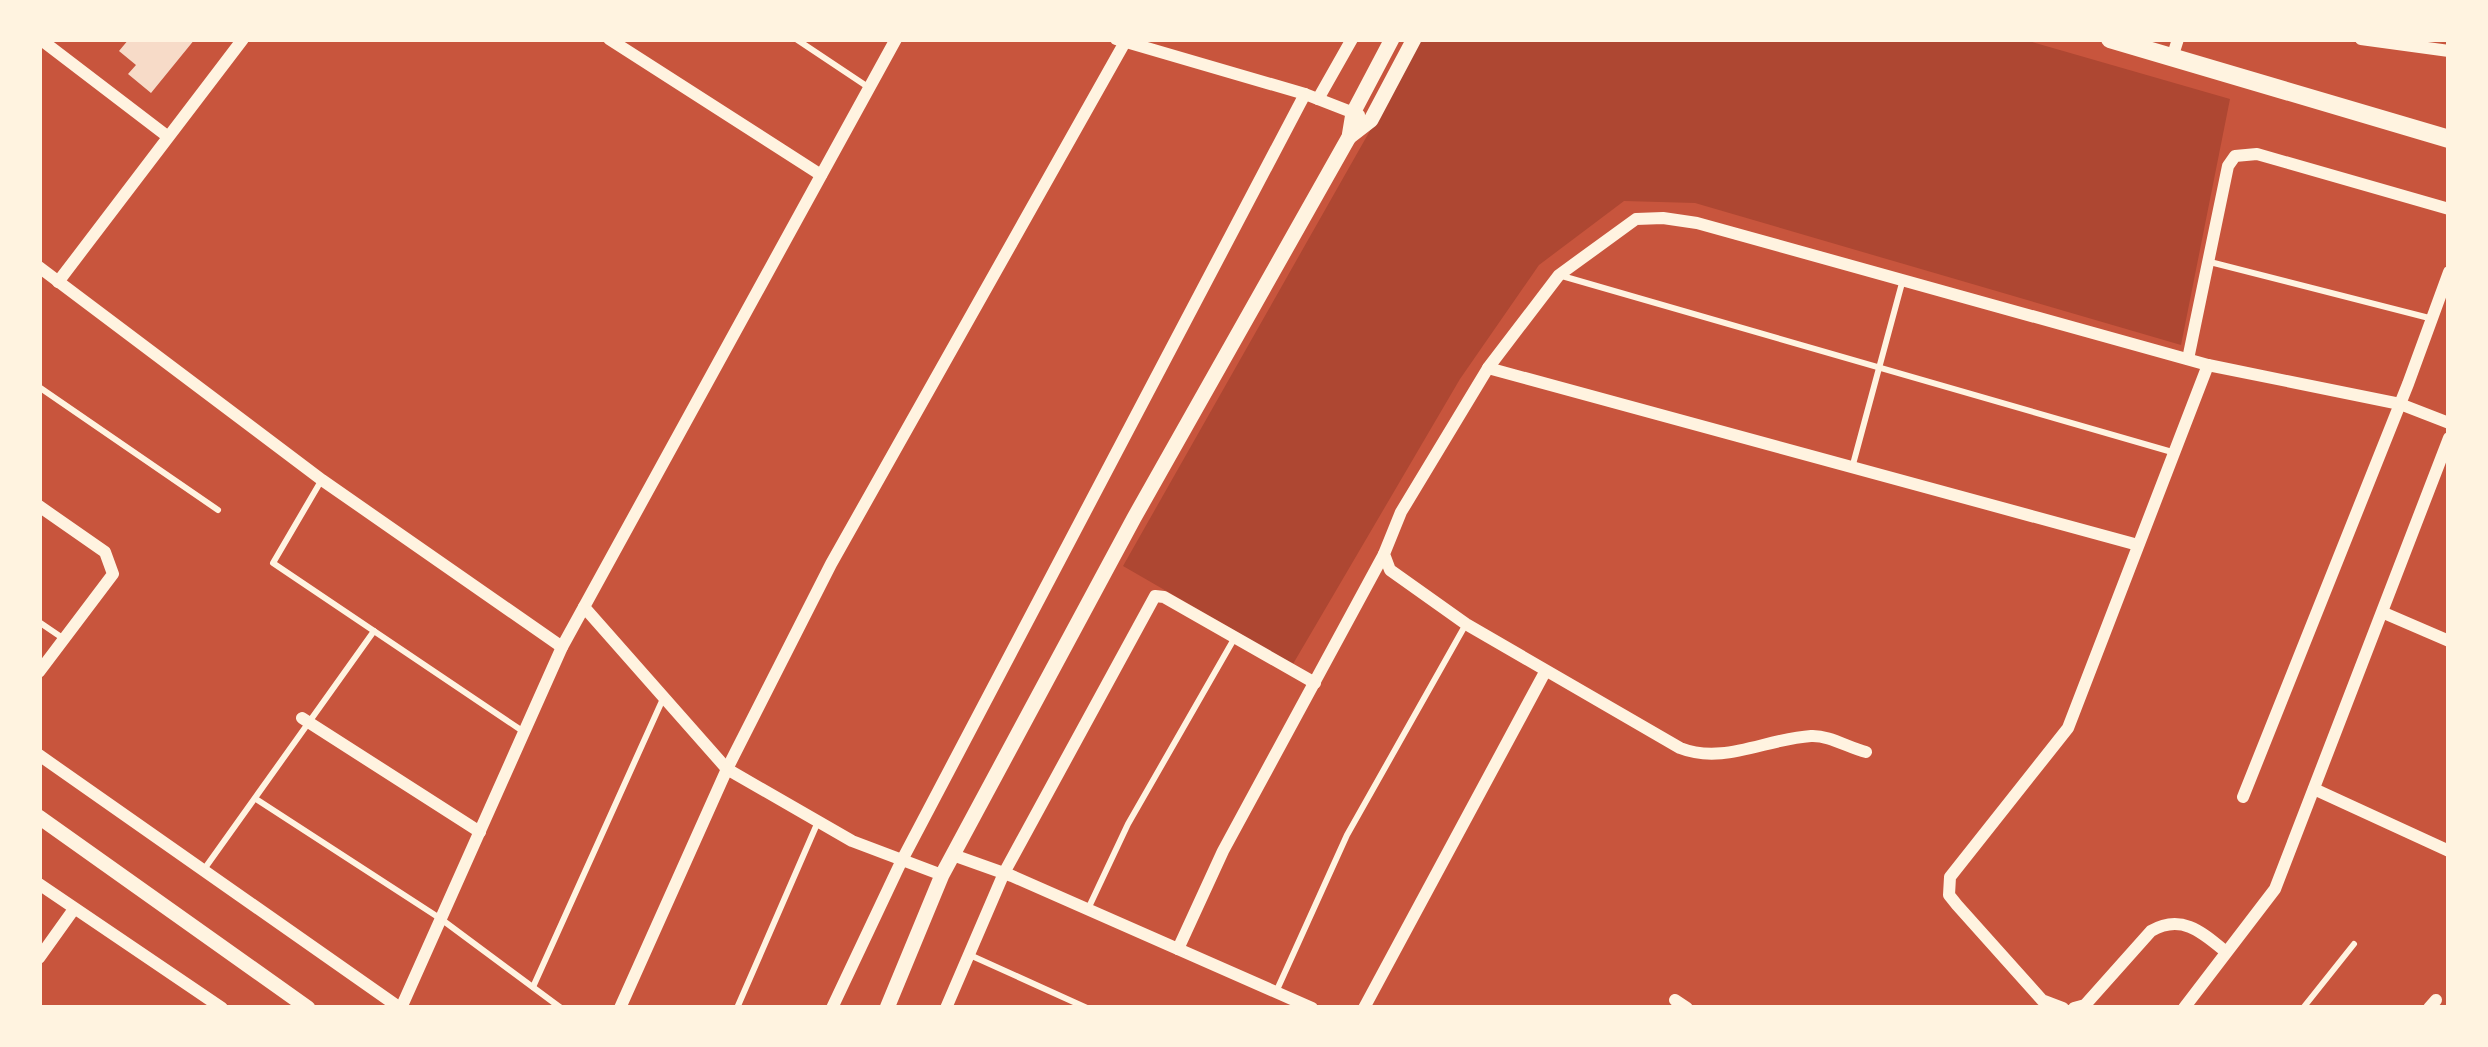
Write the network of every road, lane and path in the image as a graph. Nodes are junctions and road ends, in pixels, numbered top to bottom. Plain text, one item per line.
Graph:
1 (40, 39) edge
2 (243, 39) edge
3 (609, 39) edge
4 (796, 39) edge
5 (896, 39) edge
6 (1352, 39) edge
7 (1392, 39) edge
8 (1414, 39) edge
9 (2110, 39) edge
10 (2361, 39) edge
11 (1120, 40) edge
12 (2175, 49) edge
13 (2449, 51) edge
14 (869, 88) junction
15 (1311, 97) junction
16 (1354, 113) junction
17 (1371, 120) junction
18 (167, 136) junction
19 (1349, 137) junction
20 (2449, 139) edge
21 (821, 175) junction
22 (2449, 209) edge
23 (2210, 262) junction
24 (39, 267) edge
25 (2449, 272) edge
26 (1558, 274) junction
27 (1903, 280) junction
28 (58, 282) junction
29 (2433, 320) junction
30 (2188, 359) junction
31 (2208, 365) junction
32 (1488, 368) junction
33 (1880, 368) junction
34 (39, 387) edge
35 (2400, 404) junction
36 (2449, 423) edge
37 (2449, 438) edge
38 (2174, 453) junction
39 (1852, 470) junction
40 (322, 480) junction
41 (39, 506) edge
42 (218, 509) dead end
43 (2138, 545) junction
44 (1384, 554) junction
45 (584, 607) junction
46 (2384, 613) junction
47 (39, 622) edge
48 (1466, 624) junction
49 (374, 631) junction
50 (64, 639) junction
51 (1234, 639) junction
52 (2449, 641) edge
53 (562, 647) junction
54 (39, 672) edge
55 (1546, 672) junction
56 (1315, 683) junction
57 (664, 697) junction
58 (306, 720) junction
59 (524, 732) junction
60 (1866, 752) dead end
61 (39, 755) edge
62 (728, 769) junction
63 (2314, 789) junction
64 (2243, 797) dead end
65 (256, 799) junction
66 (39, 817) edge
67 (818, 823) junction
68 (479, 832) junction
69 (2449, 851) edge
70 (953, 855) junction
71 (902, 862) junction
72 (203, 871) junction
73 (1004, 873) junction
74 (942, 875) junction
75 (39, 884) edge
76 (74, 909) junction
77 (1088, 909) junction
78 (441, 919) junction
79 (2354, 944) dead end
80 (1178, 949) junction
81 (2227, 952) junction
82 (969, 954) junction
83 (39, 958) edge
84 (533, 987) junction
85 (1276, 992) junction
86 (222, 1008) edge
87 (308, 1008) edge
88 (400, 1008) edge
89 (561, 1008) edge
90 (620, 1008) edge
91 (737, 1008) edge
92 (832, 1008) edge
93 (887, 1008) edge
94 (946, 1008) edge
95 (1087, 1008) edge
96 (1312, 1008) edge
97 (1364, 1008) edge
98 (2062, 1008) edge
99 (2074, 1008) edge
100 (2184, 1008) edge
101 (2303, 1008) edge

1 - 18 street
2 - 18 street
3 - 21 street
4 - 14 lane
5 - 14 street
6 - 15 street
7 - 16 street
8 - 17 street
9 - 12 main road
10 - 13 street
11 - 15 street
11 - 62 street
12 - 20 main road
14 - 21 street
15 - 16 street
15 - 71 street
16 - 17 street
16 - 19 street
17 - 19 street
18 - 28 street
19 - 70 street
21 - 45 street
22 - 23 street
23 - 29 lane
23 - 30 street
24 - 28 street
25 - 29 street
26 - 27 street
26 - 32 street
26 - 33 lane
27 - 30 street
27 - 33 lane
28 - 40 street
29 - 35 street
30 - 31 street
31 - 35 street
31 - 38 street
32 - 39 street
32 - 44 street
33 - 38 lane
33 - 39 lane
34 - 42 lane
35 - 36 street
35 - 64 street
37 - 46 street
38 - 43 street
39 - 43 street
40 - 49 lane
40 - 53 street
41 - 50 street
43 - 98 street
44 - 48 street
44 - 56 street
45 - 53 street
45 - 57 street
46 - 52 street
46 - 63 street
47 - 50 lane
48 - 55 street
48 - 85 lane
49 - 58 lane
49 - 59 lane
50 - 54 street
51 - 56 street
51 - 73 street
51 - 77 lane
53 - 59 street
55 - 60 street
55 - 97 street
56 - 80 street
57 - 62 street
57 - 84 lane
58 - 65 lane
58 - 68 street
59 - 68 street
61 - 72 street
62 - 67 street
62 - 90 street
63 - 69 street
63 - 81 street
65 - 72 lane
65 - 78 lane
66 - 87 street
67 - 71 street
67 - 91 lane
68 - 78 street
70 - 73 street
70 - 74 street
71 - 74 street
71 - 92 street
72 - 88 street
73 - 77 street
73 - 82 street
74 - 93 street
75 - 76 street
76 - 83 street
76 - 86 street
77 - 80 street
78 - 84 lane
78 - 88 street
79 - 101 lane
80 - 85 street
81 - 99 street
81 - 100 street
82 - 94 street
82 - 95 lane
84 - 89 lane
85 - 96 street

